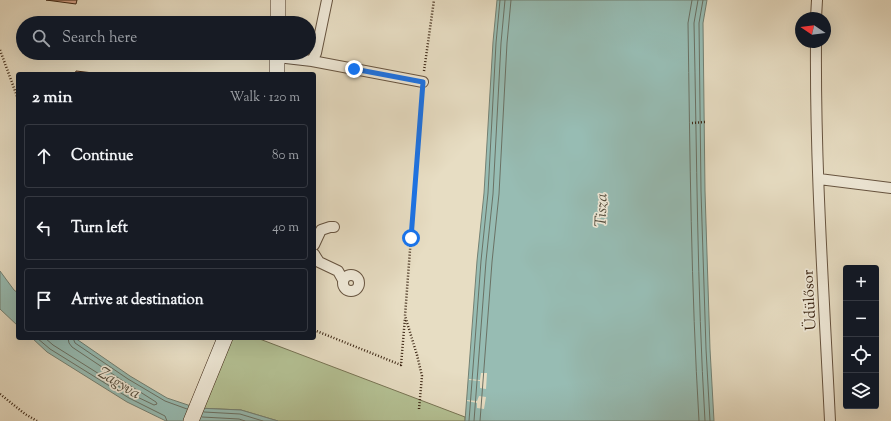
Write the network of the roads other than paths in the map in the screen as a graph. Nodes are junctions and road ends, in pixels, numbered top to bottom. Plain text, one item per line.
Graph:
1 (278, 0) edge
2 (327, 0) edge
3 (817, 0) edge
4 (816, 12) edge
5 (278, 16) edge
6 (816, 48) edge
7 (316, 53) edge
8 (277, 60) edge
9 (306, 60) edge
10 (312, 61) joint
11 (277, 72) edge
12 (423, 82) road end
13 (819, 179) junction
14 (891, 188) edge
15 (334, 227) dead end
16 (316, 241) edge
17 (316, 257) edge
18 (343, 280) dead end
19 (224, 340) edge
20 (191, 421) edge
21 (830, 421) edge

1 - 5 main road
2 - 7 street
3 - 4 street
6 - 13 street, Üdülősor
8 - 11 main road
9 - 10 street
10 - 12 street
13 - 14 street
13 - 21 street, Üdülősor
15 - 16 street
17 - 18 street
19 - 20 main road

